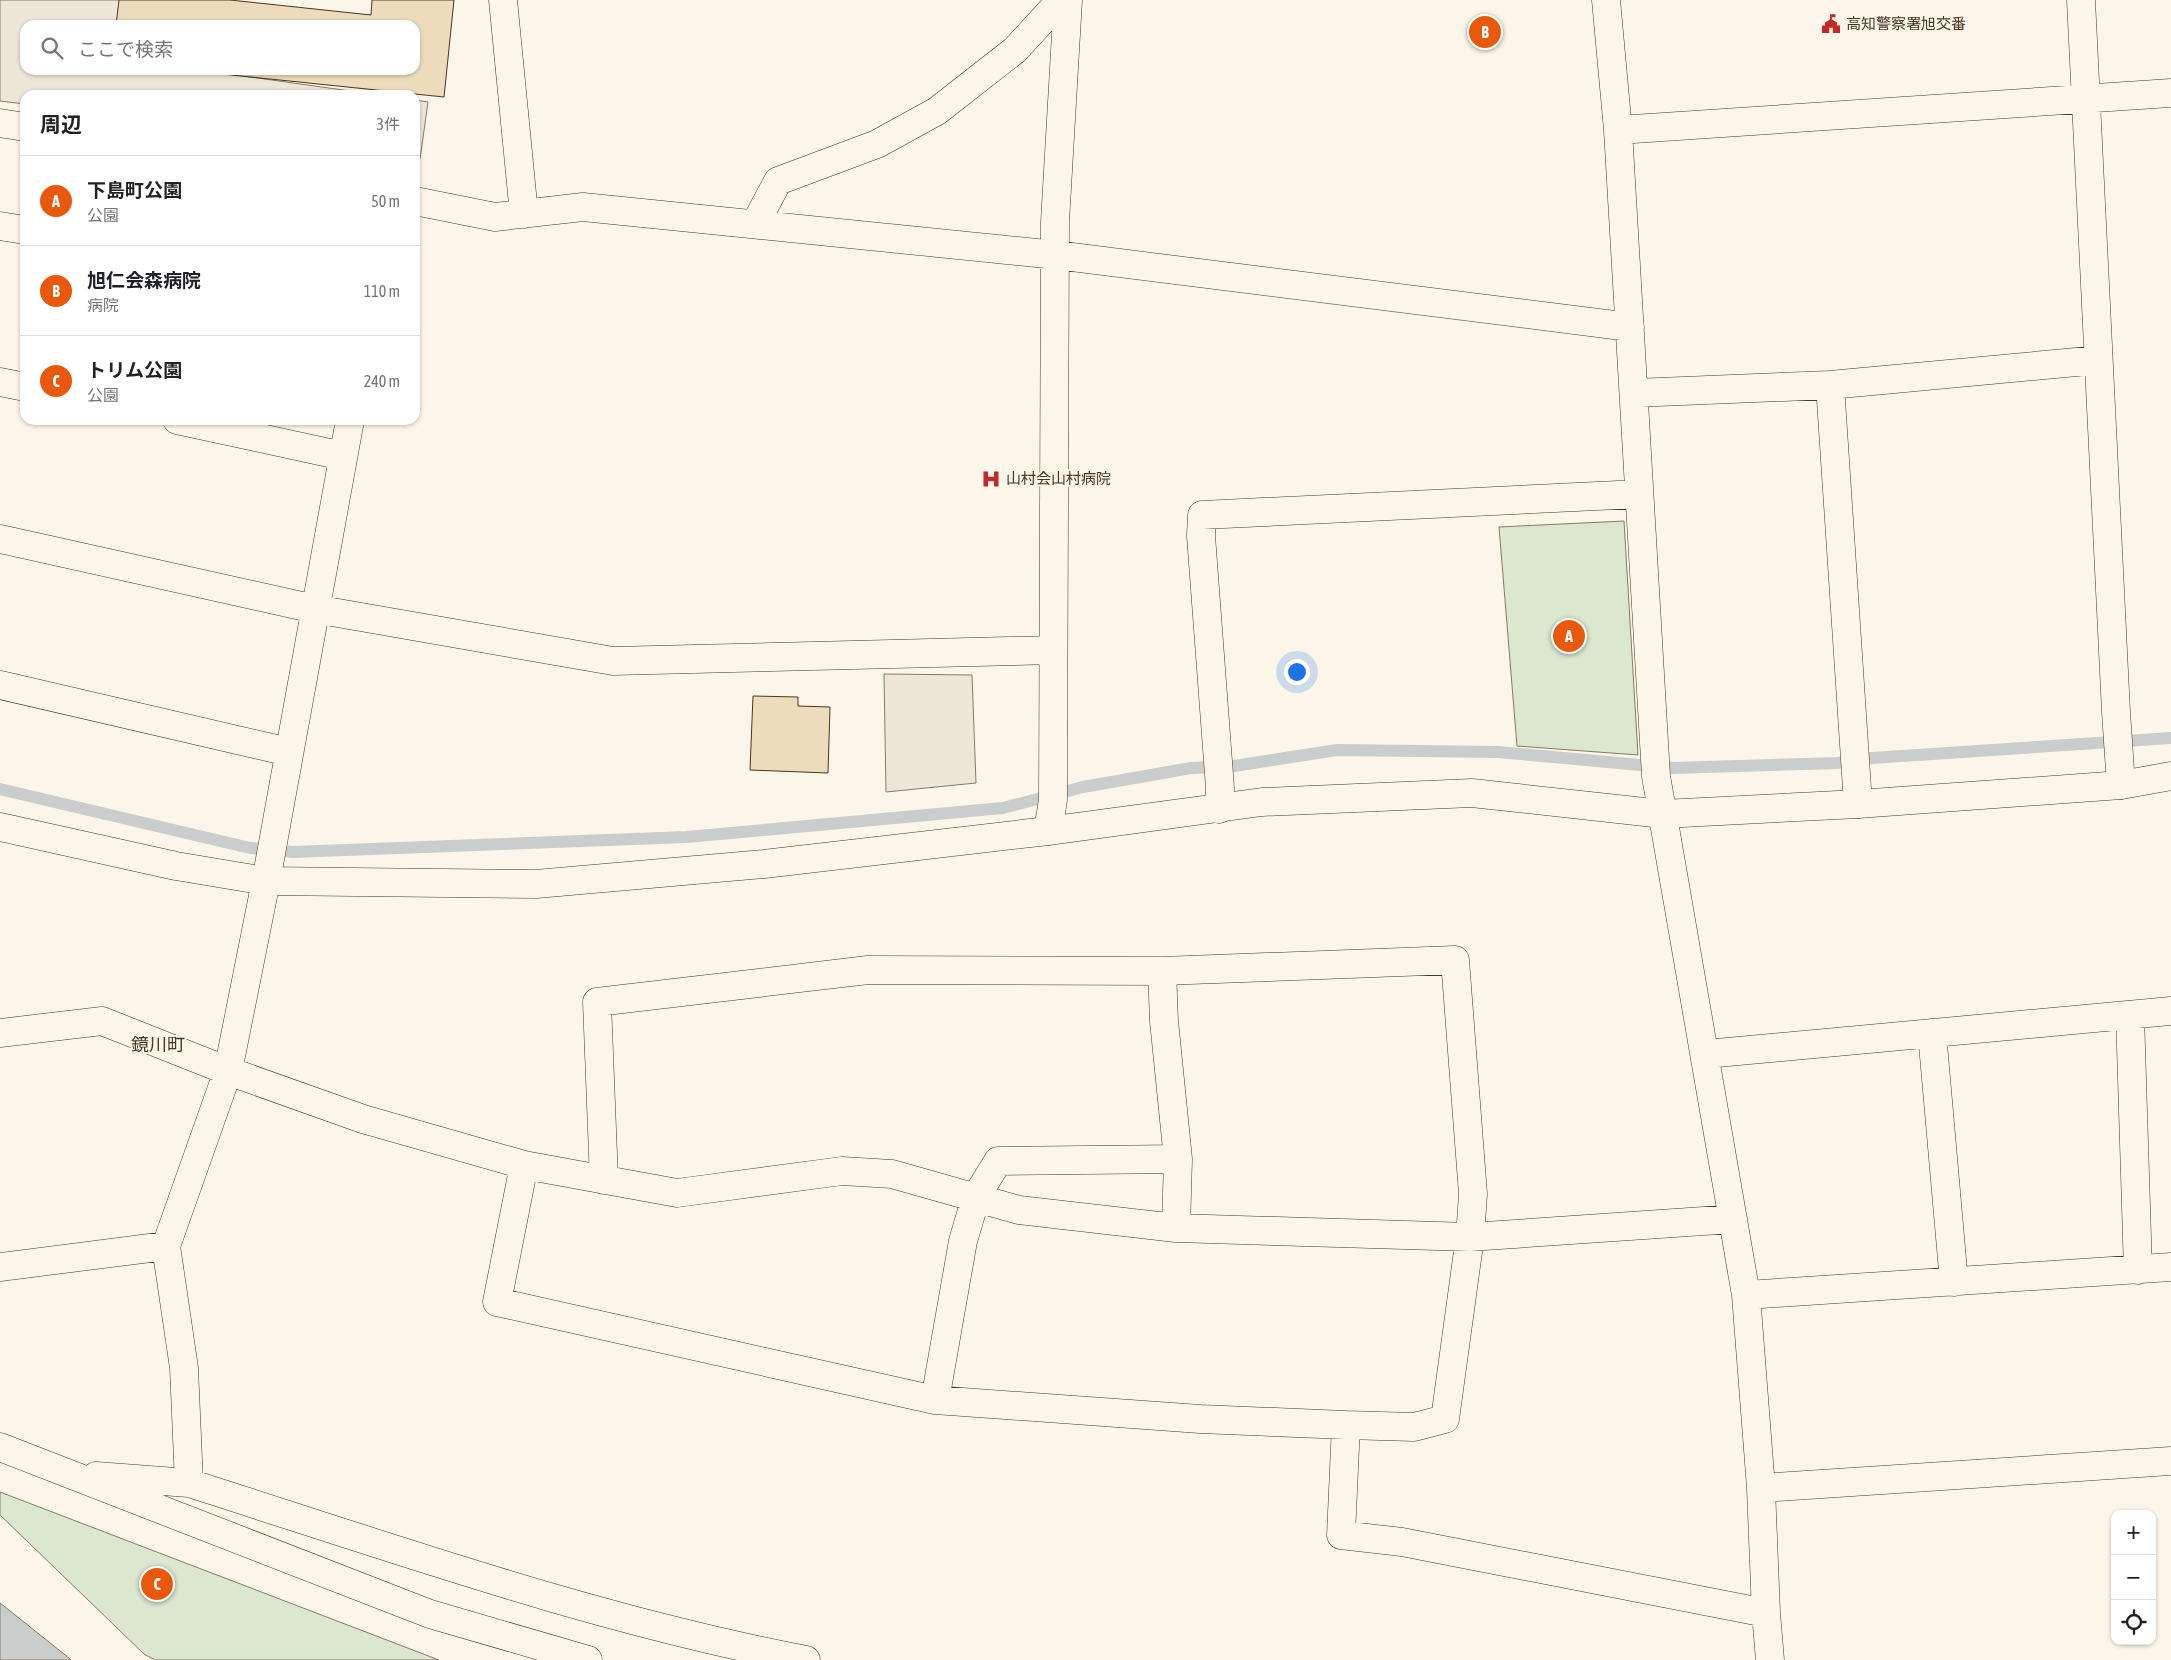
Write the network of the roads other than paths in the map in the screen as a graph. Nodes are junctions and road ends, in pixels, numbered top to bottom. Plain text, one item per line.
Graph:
1 (503, 0) edge
2 (1061, 0) edge
3 (1068, 0) edge
4 (1606, 0) edge
5 (2081, 0) edge
6 (2171, 93) edge
7 (2086, 99) junction
8 (0, 123) edge
9 (20, 126) edge
10 (1618, 130) junction
11 (420, 202) edge
12 (524, 214) junction
13 (755, 224) junction
14 (0, 226) edge
15 (20, 229) edge
16 (1056, 255) junction
17 (1630, 327) junction
18 (2098, 360) junction
19 (0, 382) edge
20 (1830, 385) junction
21 (20, 386) edge
22 (1634, 394) junction
23 (200, 425) edge
24 (349, 425) edge
25 (343, 456) junction
26 (1639, 494) junction
27 (0, 539) edge
28 (315, 609) junction
29 (1053, 650) junction
30 (0, 685) edge
31 (289, 752) junction
32 (2171, 776) edge
33 (2121, 785) junction
34 (1220, 799) junction
35 (1858, 804) junction
36 (1663, 814) junction
37 (0, 827) edge
38 (1048, 832) junction
39 (267, 876) junction
40 (1162, 971) junction
41 (2171, 1011) edge
42 (2130, 1015) junction
43 (0, 1033) edge
44 (1932, 1033) junction
45 (1706, 1054) junction
46 (228, 1071) junction
47 (1178, 1159) junction
48 (524, 1165) junction
49 (604, 1180) junction
50 (976, 1198) junction
51 (1733, 1219) junction
52 (1176, 1228) junction
53 (1470, 1237) junction
54 (166, 1246) junction
55 (0, 1267) edge
56 (2171, 1267) edge
57 (2138, 1270) junction
58 (1954, 1282) junction
59 (1746, 1295) junction
60 (935, 1400) junction
61 (1346, 1425) junction
62 (0, 1447) edge
63 (2171, 1460) edge
64 (65, 1473) junction
65 (189, 1483) junction
66 (1761, 1488) junction
67 (1766, 1613) junction
68 (588, 1660) edge
69 (806, 1660) edge
70 (1770, 1660) edge

1 - 12 street
2 - 13 street
3 - 16 street
4 - 10 street
5 - 7 street
6 - 7 street
7 - 10 street
7 - 18 street
8 - 9 street
10 - 17 street
11 - 12 street
12 - 13 street
13 - 16 street
14 - 15 street
16 - 17 street
16 - 29 street
17 - 22 street
18 - 20 street
18 - 33 street
19 - 21 street
20 - 22 street
20 - 35 street
22 - 26 street
23 - 25 street
24 - 25 street
25 - 28 street
26 - 34 street
26 - 36 street
27 - 28 street
28 - 29 street
28 - 31 street
29 - 38 street
30 - 31 street
31 - 39 street
32 - 33 street
33 - 35 street
34 - 36 street
34 - 38 street
35 - 36 street
36 - 45 street
37 - 39 street
38 - 39 street
39 - 46 street
40 - 47 street
40 - 49 street
40 - 53 street
41 - 42 street
42 - 44 street
42 - 57 street
43 - 46 street
44 - 45 street
44 - 58 street
45 - 51 street
46 - 48 street
46 - 54 street
47 - 50 street
47 - 52 street
48 - 49 street
48 - 60 street
49 - 50 street
50 - 52 street
50 - 60 street
51 - 53 street
51 - 59 street
52 - 53 street
53 - 61 street
54 - 55 street
54 - 65 street
56 - 57 street
57 - 58 street
58 - 59 street
59 - 66 street
60 - 61 street
61 - 67 street
62 - 64 street
63 - 66 street
64 - 65 street
64 - 68 street
65 - 69 street
66 - 67 street
67 - 70 street

